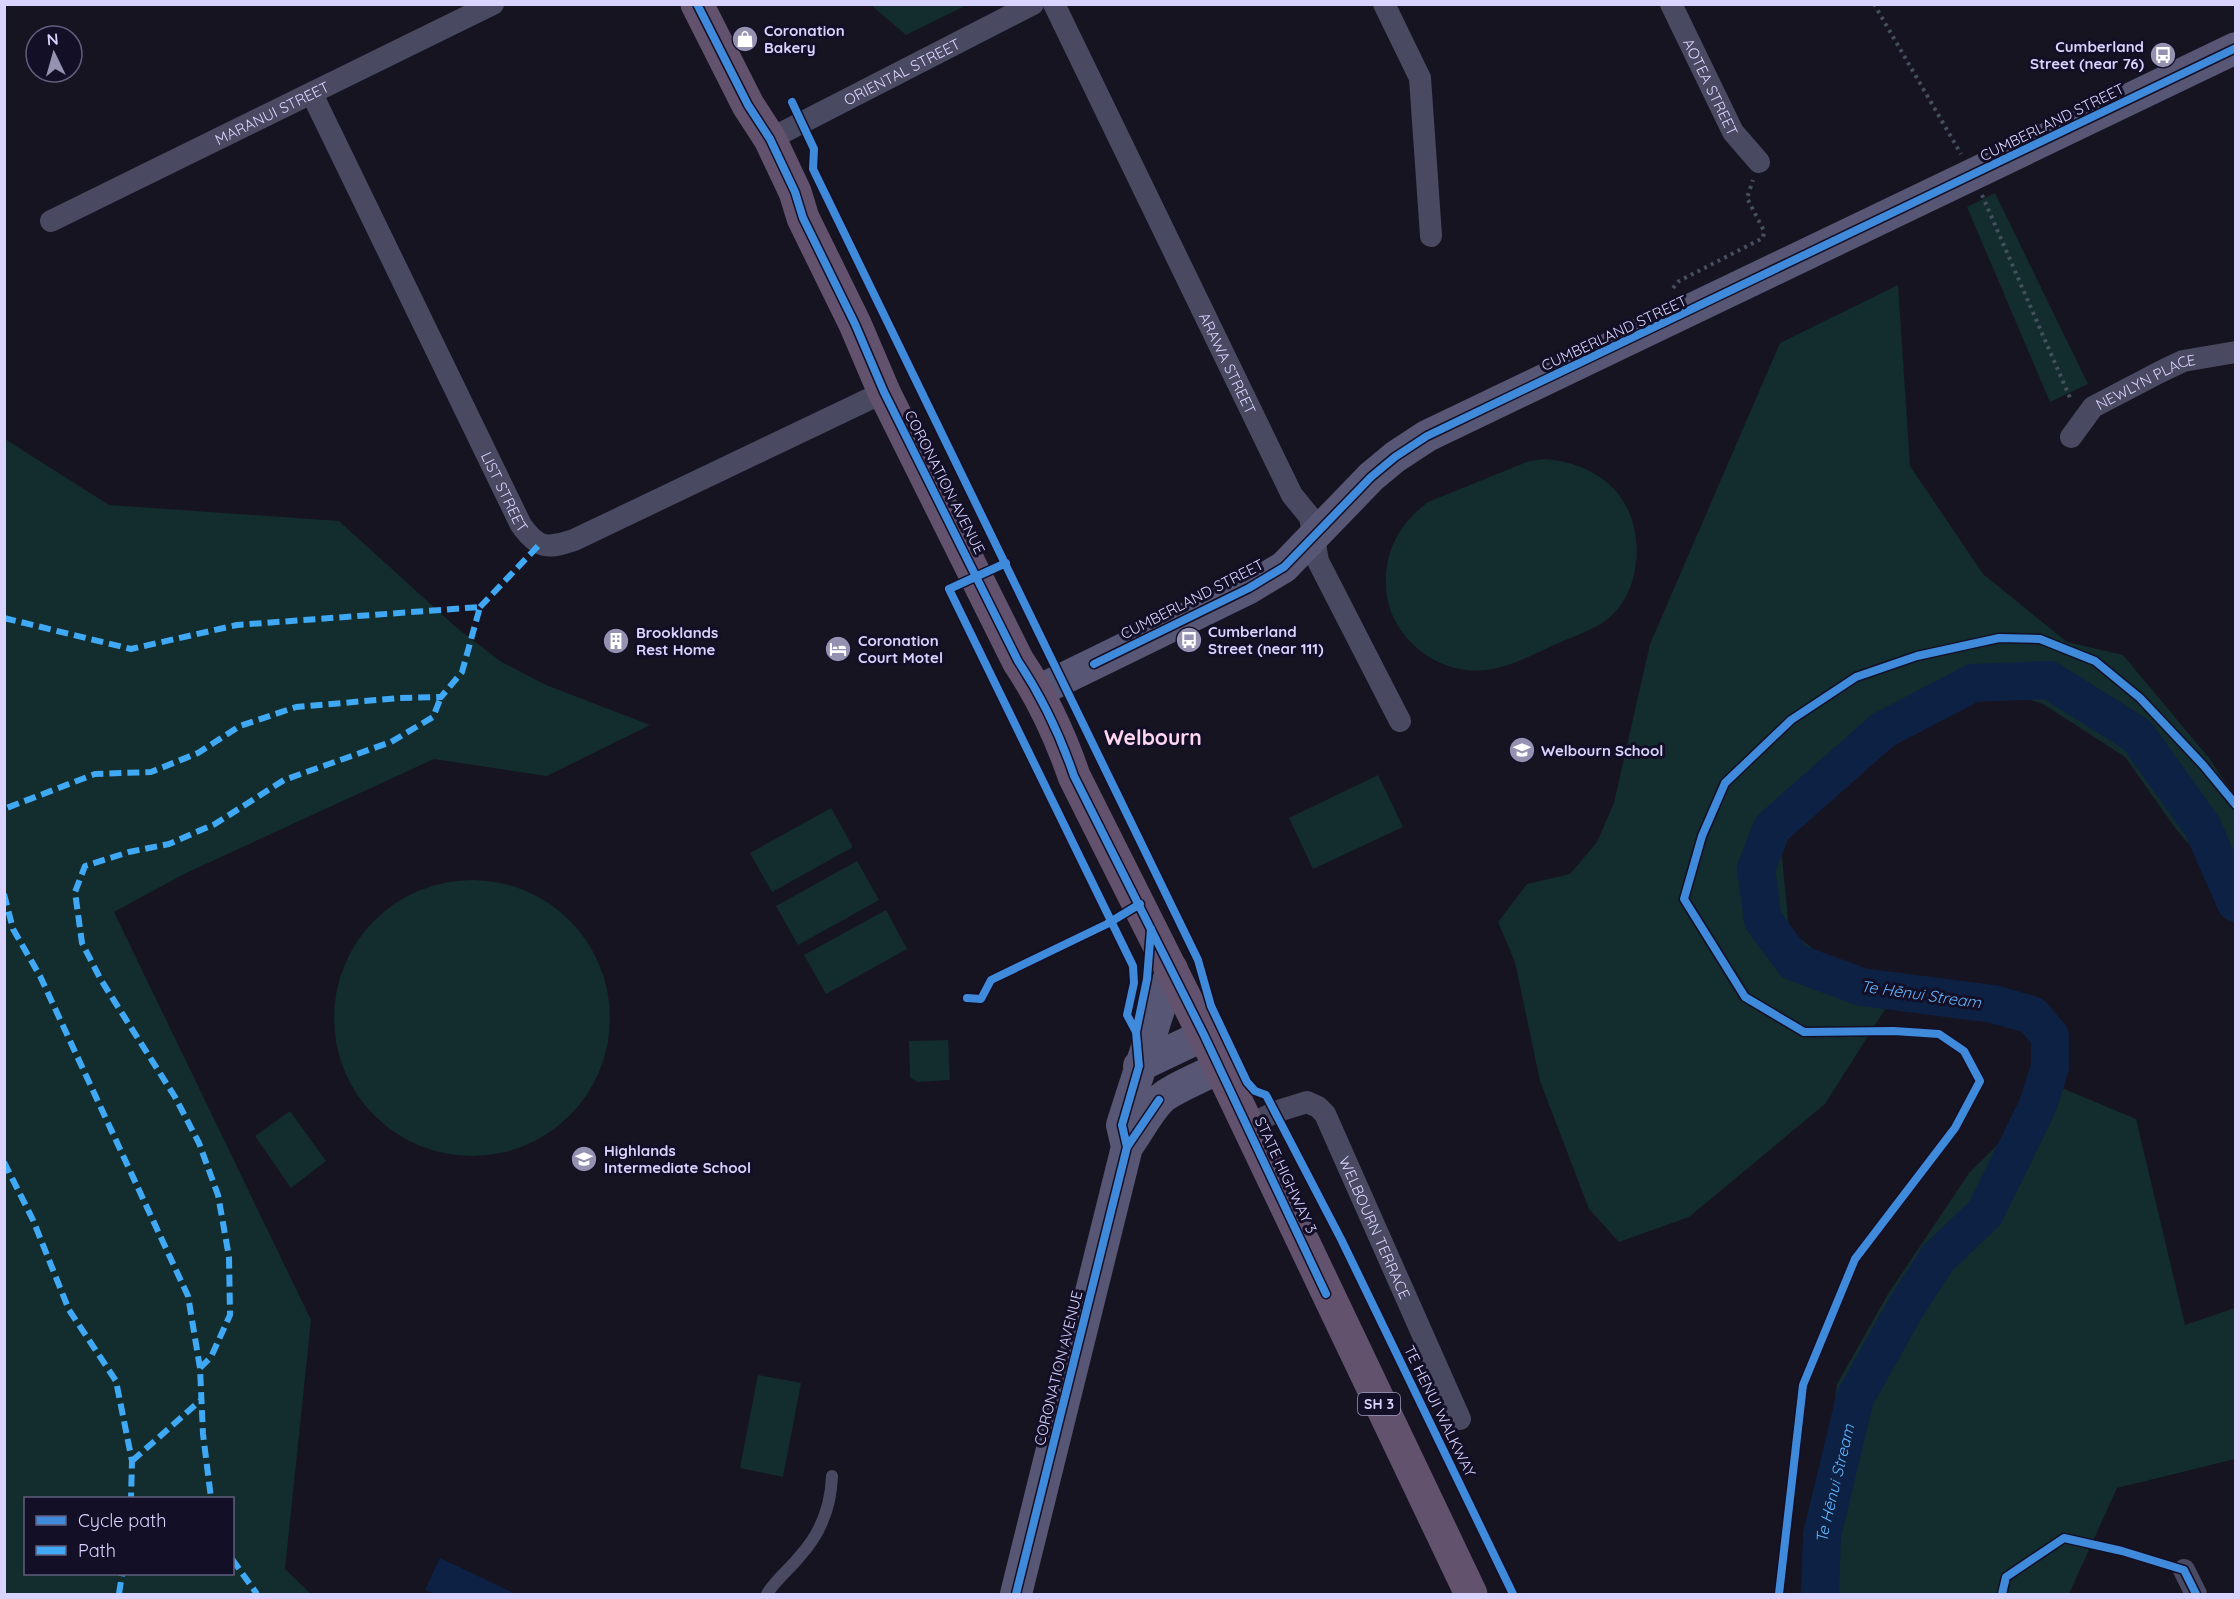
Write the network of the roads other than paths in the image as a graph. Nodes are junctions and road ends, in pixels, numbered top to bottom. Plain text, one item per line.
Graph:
1 (493, 4) edge
2 (698, 4) edge
3 (1034, 4) edge
4 (1054, 4) edge
5 (1384, 4) edge
6 (1671, 4) edge
7 (2235, 48) edge
8 (312, 94) junction
9 (770, 138) junction
10 (1760, 162) road end
11 (51, 220) dead end
12 (1431, 236) dead end
13 (2235, 352) edge
14 (884, 392) junction
15 (2076, 430) road end
16 (1314, 537) junction
17 (1038, 691) junction
18 (1400, 721) dead end
19 (1172, 969) junction
20 (1204, 1035) junction
21 (1139, 1066) junction
22 (1220, 1068) junction
23 (1248, 1126) junction
24 (1127, 1147) junction
25 (1460, 1419) dead end
26 (832, 1476) dead end
27 (2184, 1570) dead end
28 (767, 1594) edge
29 (1016, 1594) edge
30 (1472, 1594) edge
31 (2196, 1594) edge

1 - 8 street, MARANUI STREET
2 - 9 highway, CORONATION AVENUE / SH 3
3 - 9 street, ORIENTAL STREET
4 - 16 street, ARAWA STREET
5 - 12 street
6 - 10 street, AOTEA STREET
7 - 16 main road, CUMBERLAND STREET
8 - 11 street, MARANUI STREET
8 - 14 street, LIST STREET
9 - 14 highway, CORONATION AVENUE / SH 3
13 - 15 street, NEWLYN PLACE
14 - 17 highway, CORONATION AVENUE / SH 3
16 - 17 main road, CUMBERLAND STREET
16 - 18 street, ARAWA STREET
17 - 19 highway, CORONATION AVENUE / SH 3
19 - 20 highway, CORONATION AVENUE / SH 3
19 - 21 main road, CORONATION AVENUE
20 - 21 main road
20 - 22 highway, CORONATION AVENUE / SH 3
21 - 24 main road, CORONATION AVENUE
22 - 23 highway, STATE HIGHWAY 3 / SH 3
22 - 24 main road, CORONATION AVENUE
23 - 25 street, WELBOURN TERRACE
23 - 30 highway, STATE HIGHWAY 3 / SH 3
24 - 29 main road, CORONATION AVENUE
26 - 28 lane
27 - 31 street

